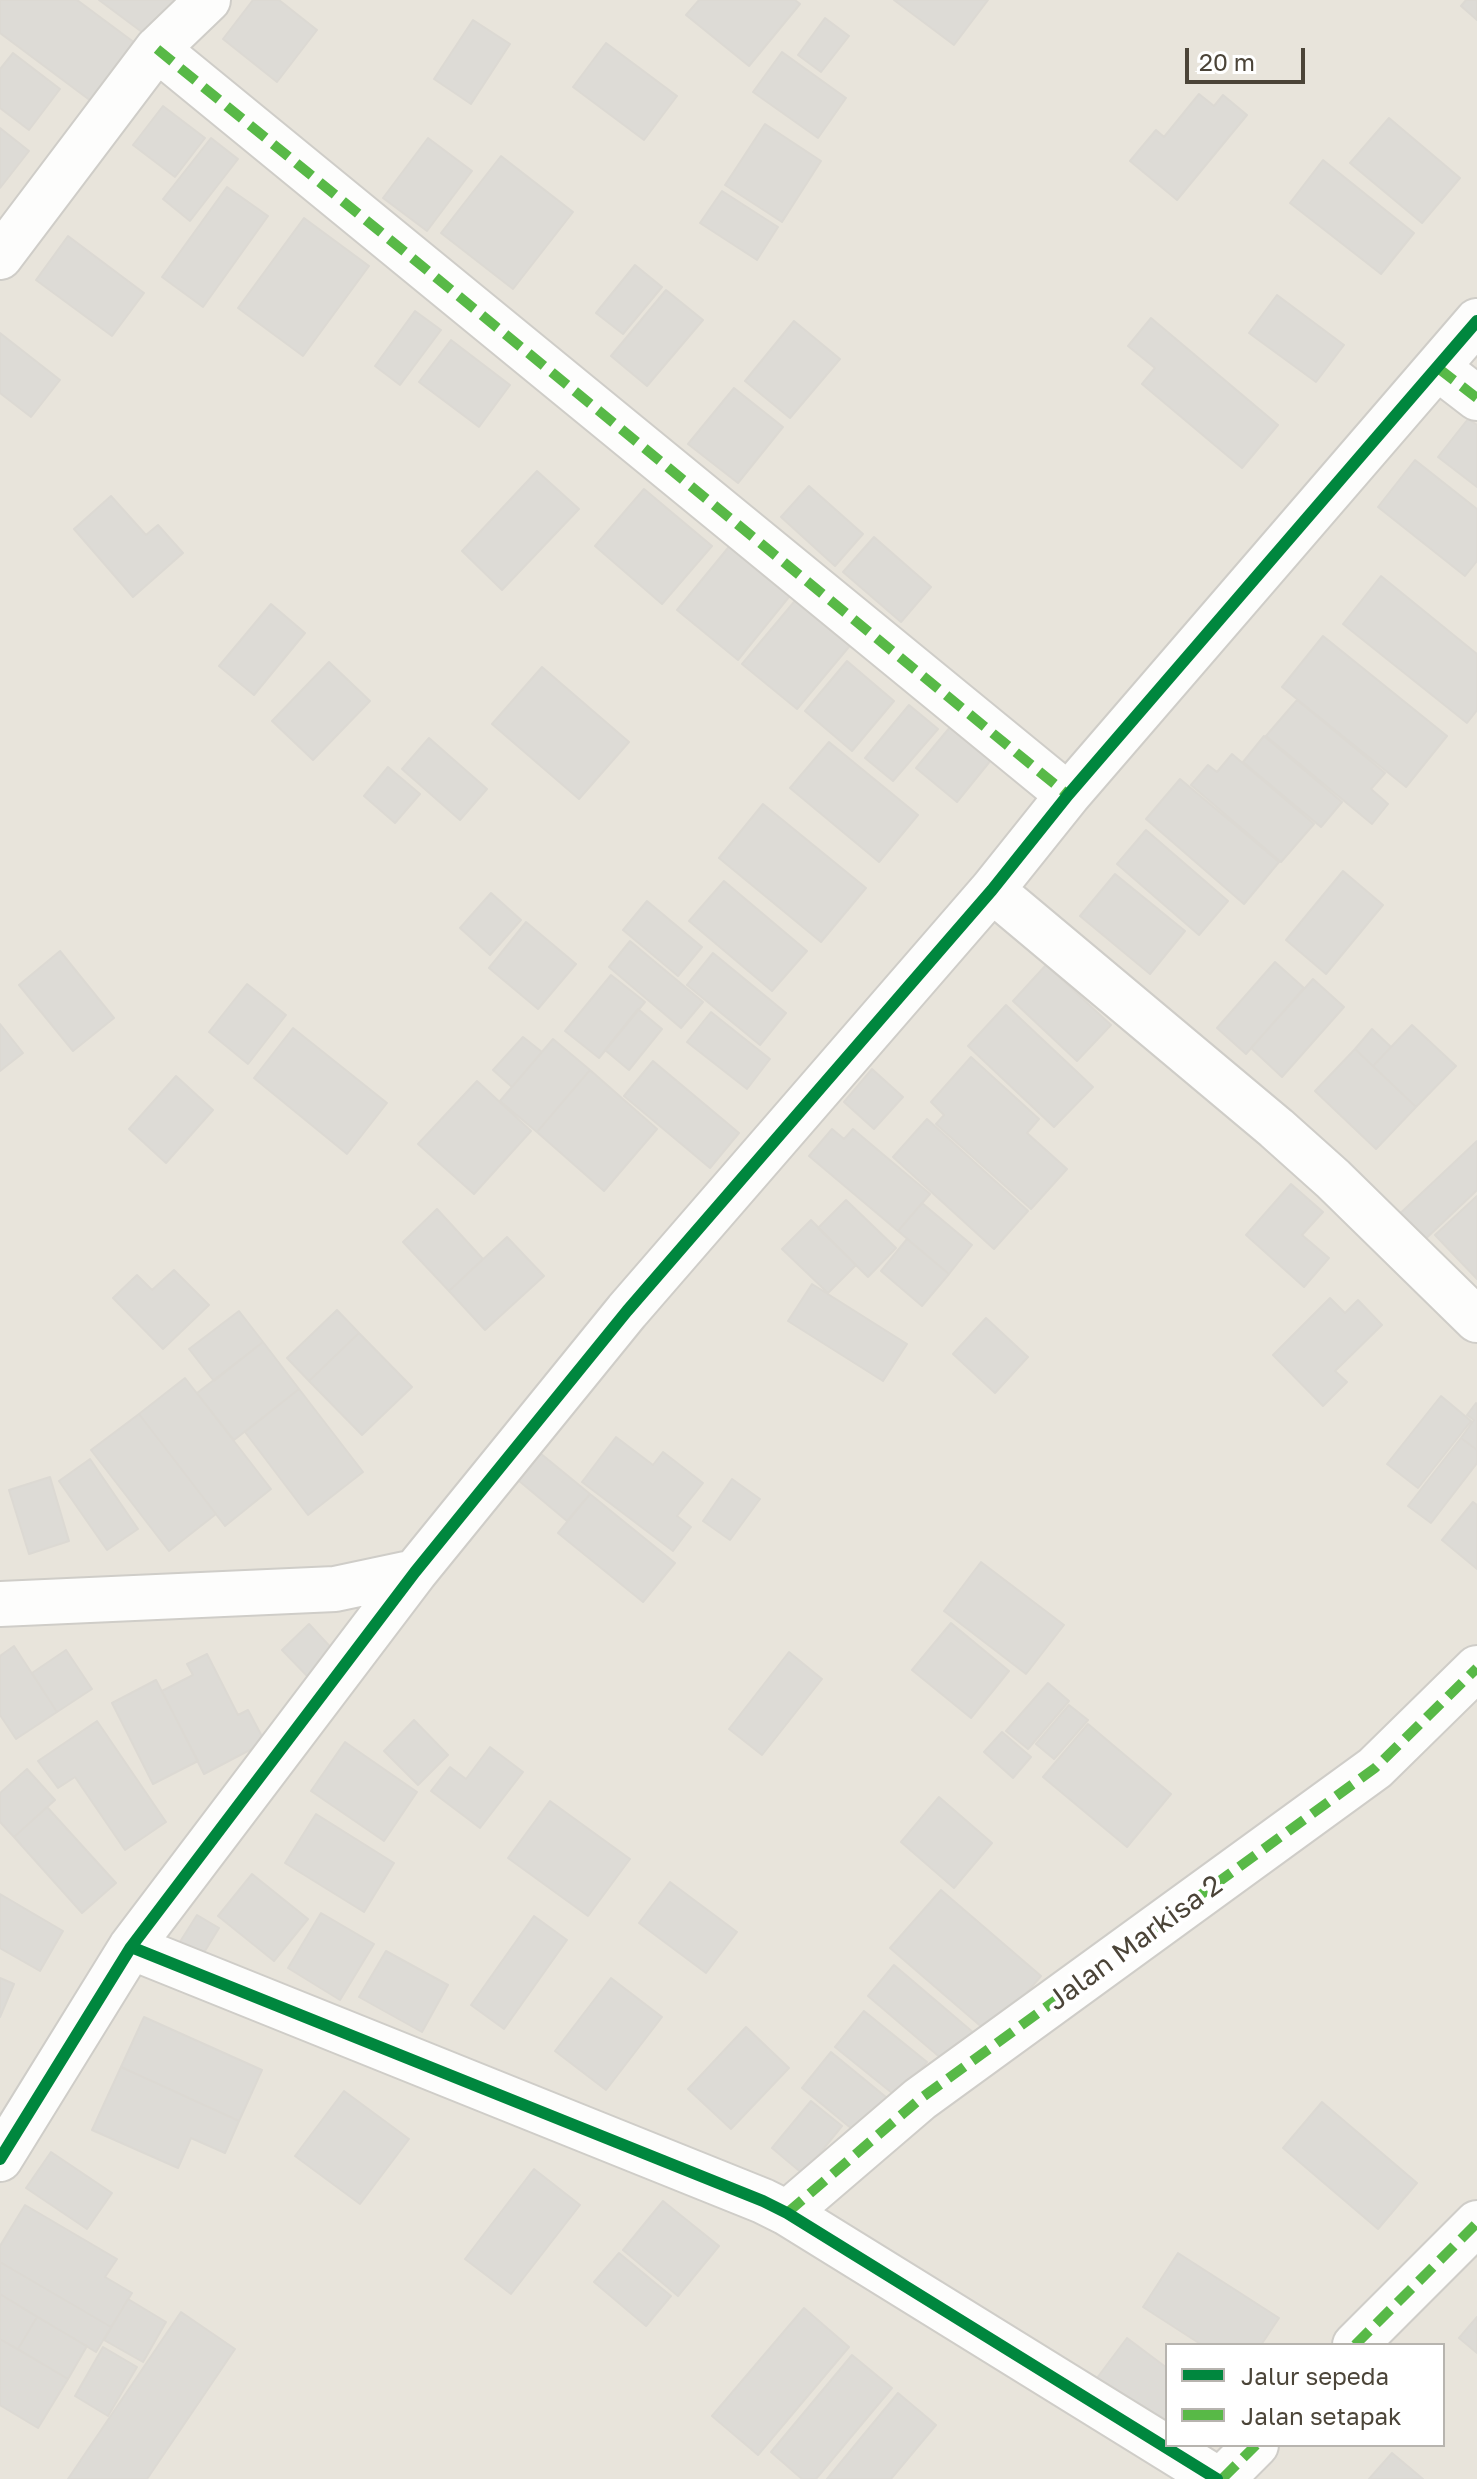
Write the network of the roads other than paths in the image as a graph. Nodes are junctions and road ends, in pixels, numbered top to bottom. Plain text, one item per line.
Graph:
1 (208, 0) edge
2 (157, 49) junction
3 (0, 257) edge
4 (1477, 321) edge
5 (1438, 368) junction
6 (1477, 398) edge
7 (1068, 795) junction
8 (992, 890) junction
9 (1477, 1320) edge
10 (415, 1572) junction
11 (0, 1604) edge
12 (1477, 1668) edge
13 (131, 1947) junction
14 (0, 2159) edge
15 (787, 2213) junction
16 (1477, 2223) edge
17 (1357, 2343) edge
18 (1165, 2445) edge
19 (1168, 2447) edge
20 (1254, 2447) edge
21 (1220, 2479) edge

1 - 2 street
2 - 3 street
2 - 7 street
4 - 5 street
5 - 6 street
5 - 7 street
7 - 8 street
8 - 9 street
8 - 10 street
10 - 11 street
10 - 13 street
12 - 15 street, Jalan Markisa 2
13 - 14 street
13 - 15 street
15 - 18 street
16 - 17 street
19 - 21 street
20 - 21 street

